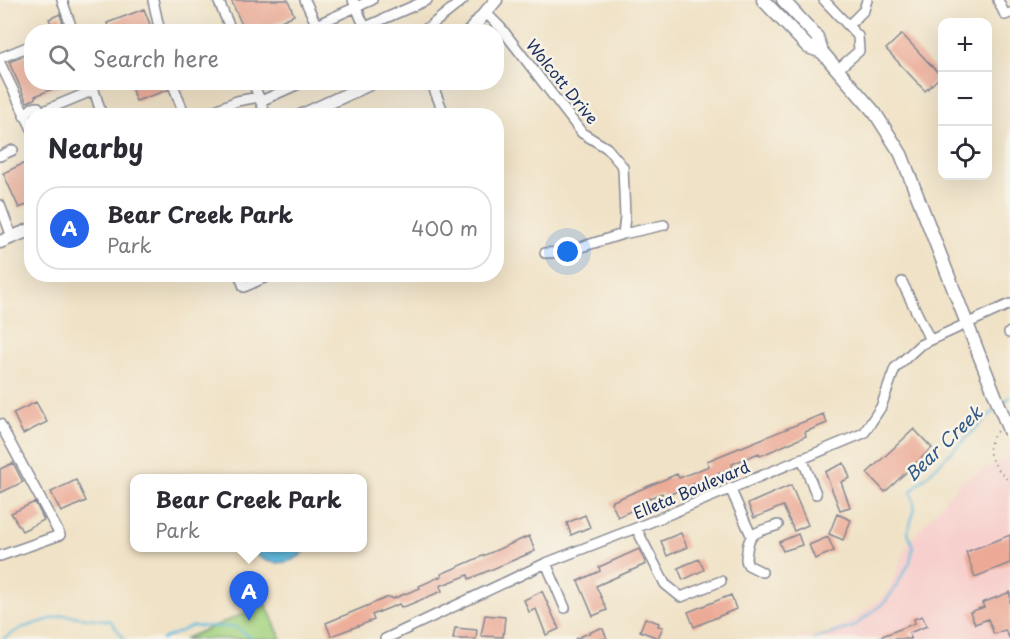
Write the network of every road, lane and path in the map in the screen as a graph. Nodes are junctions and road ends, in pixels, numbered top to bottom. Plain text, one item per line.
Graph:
1 (62, 0) edge
2 (153, 0) edge
3 (218, 0) edge
4 (305, 0) edge
5 (372, 0) edge
6 (427, 0) edge
7 (463, 0) edge
8 (496, 0) edge
9 (764, 0) edge
10 (783, 0) edge
11 (824, 0) edge
12 (867, 0) edge
13 (998, 0) edge
14 (354, 3) edge
15 (486, 13) junction
16 (1010, 13) edge
17 (68, 24) edge
18 (158, 24) edge
19 (228, 24) edge
20 (316, 24) joint
21 (364, 24) edge
22 (377, 24) edge
23 (433, 24) edge
24 (476, 24) edge
25 (497, 24) edge
26 (849, 26) junction
27 (504, 32) edge
28 (24, 48) edge
29 (822, 52) junction
30 (0, 58) edge
31 (0, 63) edge
32 (837, 70) junction
33 (85, 90) edge
34 (93, 90) edge
35 (175, 90) edge
36 (256, 90) edge
37 (283, 90) edge
38 (357, 90) edge
39 (434, 90) edge
40 (260, 99) junction
41 (53, 108) edge
42 (99, 108) edge
43 (182, 108) edge
44 (220, 108) edge
45 (263, 108) edge
46 (317, 108) edge
47 (442, 108) edge
48 (24, 116) edge
49 (13, 150) dead end
50 (0, 156) edge
51 (0, 206) edge
52 (664, 225) dead end
53 (24, 232) edge
54 (623, 234) junction
55 (12, 237) junction
56 (0, 242) edge
57 (545, 253) dead end
58 (242, 282) edge
59 (255, 282) edge
60 (902, 282) dead end
61 (1010, 304) edge
62 (968, 322) junction
63 (930, 340) junction
64 (0, 424) edge
65 (1006, 429) edge
66 (802, 459) junction
67 (1010, 483) edge
68 (730, 488) junction
69 (816, 494) dead end
70 (778, 525) dead end
71 (636, 528) junction
72 (751, 535) junction
73 (0, 556) edge
74 (546, 563) junction
75 (762, 572) dead end
76 (721, 581) dead end
77 (565, 608) dead end
78 (385, 639) edge

1 - 17 street
2 - 18 street
3 - 19 street
4 - 20 street
5 - 14 street
6 - 22 street
7 - 23 street
8 - 15 main road
9 - 29 main road
10 - 29 main road
11 - 26 street
12 - 26 street
13 - 16 street
14 - 20 street
14 - 21 street
15 - 24 main road
15 - 25 street, Wolcott Drive
26 - 32 street
27 - 54 street, Wolcott Drive
28 - 30 street
29 - 32 main road
31 - 48 street
32 - 62 main road
33 - 41 street
34 - 42 street
35 - 43 street
36 - 40 street
37 - 40 street
38 - 46 main road
39 - 47 street
40 - 44 street
40 - 45 street
49 - 50 street
51 - 55 street
52 - 54 street
53 - 55 main road
54 - 57 street
55 - 56 main road
58 - 59 street
60 - 63 street
61 - 62 street, Elleta Boulevard
62 - 63 street, Elleta Boulevard
62 - 65 main road, bridge
63 - 66 street, Elleta Boulevard
64 - 73 street
65 - 67 path
66 - 68 street, Elleta Boulevard
66 - 69 street
68 - 71 street, Elleta Boulevard
68 - 72 street
70 - 72 street
71 - 74 street, Elleta Boulevard
71 - 76 street
72 - 75 street
74 - 77 street
74 - 78 street, Elleta Boulevard

